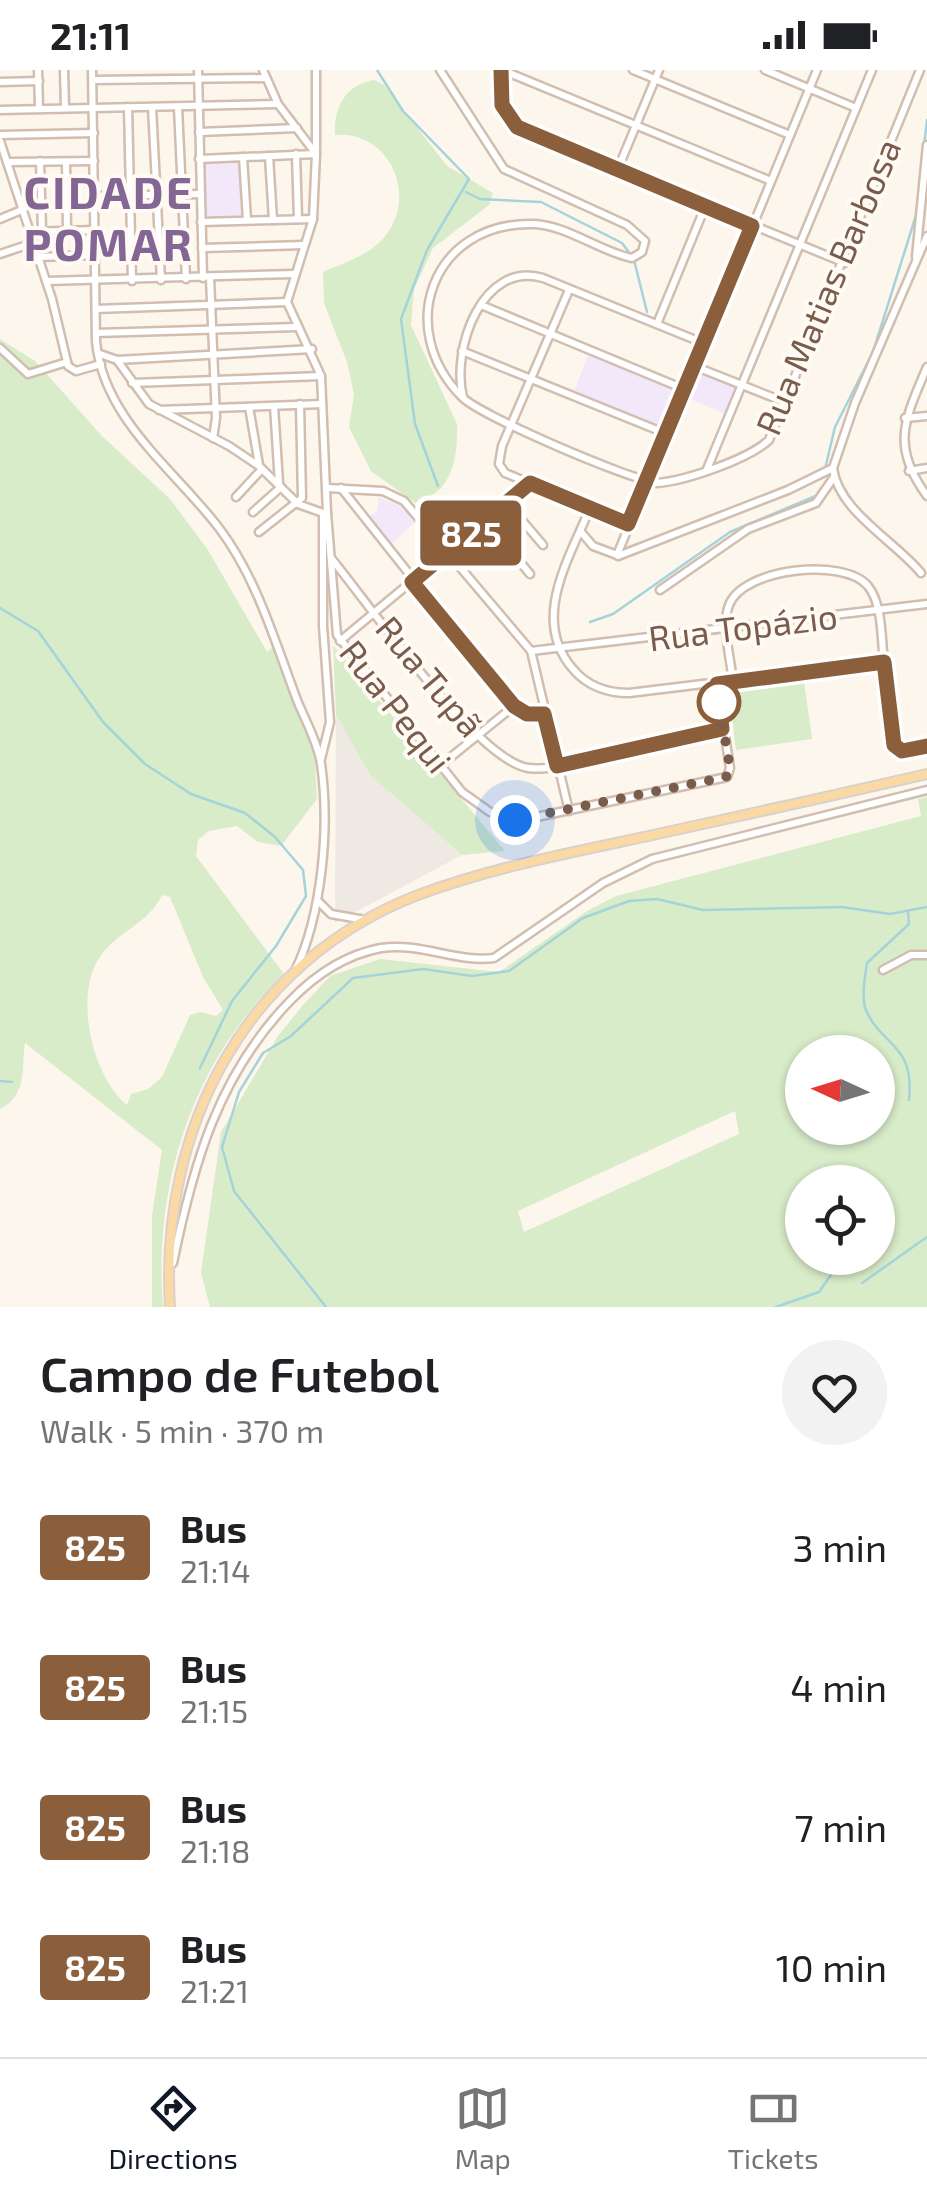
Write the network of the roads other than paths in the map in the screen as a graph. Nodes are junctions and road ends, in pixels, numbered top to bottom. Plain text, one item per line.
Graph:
1 (38, 70) edge
2 (64, 70) edge
3 (92, 70) edge
4 (198, 70) edge
5 (316, 70) edge
6 (440, 70) edge
7 (501, 70) edge
8 (633, 70) edge
9 (659, 70) edge
10 (766, 70) edge
11 (817, 70) edge
12 (872, 70) edge
13 (920, 70) edge
14 (264, 74) edge
15 (93, 80) junction
16 (198, 80) junction
17 (655, 80) junction
18 (38, 81) junction
19 (0, 82) edge
20 (810, 88) junction
21 (278, 104) junction
22 (198, 106) junction
23 (128, 107) junction
24 (152, 107) junction
25 (178, 107) junction
26 (39, 108) junction
27 (65, 108) junction
28 (94, 108) junction
29 (856, 108) junction
30 (0, 110) edge
31 (636, 124) junction
32 (297, 128) junction
33 (199, 132) junction
34 (94, 133) junction
35 (790, 135) junction
36 (0, 138) edge
37 (927, 145) edge
38 (316, 153) junction
39 (296, 154) junction
40 (270, 156) junction
41 (242, 157) junction
42 (199, 159) junction
43 (40, 161) junction
44 (66, 161) junction
45 (94, 161) junction
46 (10, 162) junction
47 (618, 171) junction
48 (771, 181) junction
49 (183, 194) junction
50 (200, 194) junction
51 (156, 195) junction
52 (94, 196) junction
53 (130, 196) junction
54 (706, 206) junction
55 (24, 209) junction
56 (0, 219) edge
57 (298, 219) junction
58 (313, 219) junction
59 (247, 220) junction
60 (273, 220) junction
61 (201, 222) junction
62 (752, 226) junction
63 (67, 230) junction
64 (94, 230) junction
65 (42, 231) junction
66 (30, 232) junction
67 (927, 236) edge
68 (33, 243) junction
69 (304, 245) junction
70 (799, 245) junction
71 (202, 248) junction
72 (0, 254) edge
73 (95, 255) junction
74 (38, 257) junction
75 (844, 263) junction
76 (915, 263) junction
77 (293, 274) junction
78 (206, 278) junction
79 (186, 279) junction
80 (160, 280) junction
81 (46, 281) junction
82 (132, 281) junction
83 (96, 282) junction
84 (570, 289) junction
85 (287, 302) junction
86 (210, 305) junction
87 (482, 305) junction
88 (96, 308) junction
89 (657, 324) junction
90 (298, 327) junction
91 (211, 330) junction
92 (551, 332) junction
93 (96, 333) junction
94 (704, 343) junction
95 (0, 348) edge
96 (312, 349) junction
97 (462, 351) junction
98 (98, 353) junction
99 (213, 356) junction
100 (117, 360) junction
101 (67, 362) junction
102 (101, 364) junction
103 (694, 366) junction
104 (927, 367) edge
105 (321, 376) junction
106 (532, 378) junction
107 (214, 382) junction
108 (132, 384) junction
109 (741, 385) junction
110 (684, 389) junction
111 (464, 399) junction
112 (786, 403) junction
113 (300, 404) junction
114 (322, 404) junction
115 (250, 406) junction
116 (274, 406) junction
117 (216, 408) junction
118 (158, 410) junction
119 (927, 416) edge
120 (904, 418) junction
121 (513, 424) junction
122 (667, 434) junction
123 (212, 438) junction
124 (261, 468) junction
125 (833, 468) junction
126 (927, 468) edge
127 (707, 469) junction
128 (909, 471) junction
129 (834, 477) junction
130 (647, 481) junction
131 (530, 483) junction
132 (280, 486) junction
133 (326, 488) junction
134 (341, 488) junction
135 (927, 496) edge
136 (236, 498) dead end
137 (298, 504) junction
138 (508, 504) junction
139 (590, 508) junction
140 (326, 510) junction
141 (253, 512) dead end
142 (486, 520) junction
143 (628, 524) junction
144 (580, 531) junction
145 (259, 532) dead end
146 (623, 538) junction
147 (542, 545) dead end
148 (592, 546) junction
149 (642, 546) junction
150 (448, 552) junction
151 (570, 555) junction
152 (616, 556) junction
153 (330, 558) junction
154 (921, 573) dead end
155 (530, 574) dead end
156 (412, 582) junction
157 (660, 590) dead end
158 (927, 604) edge
159 (878, 611) junction
160 (375, 612) junction
161 (728, 630) junction
162 (340, 640) junction
163 (531, 650) junction
164 (558, 650) junction
165 (884, 662) junction
166 (733, 682) junction
167 (717, 684) junction
168 (514, 706) junction
169 (544, 714) junction
170 (722, 729) junction
171 (476, 736) junction
172 (927, 746) edge
173 (321, 760) junction
174 (442, 765) junction
175 (557, 766) junction
176 (927, 774) edge
177 (927, 790) edge
178 (569, 811) junction
179 (318, 900) junction
180 (370, 919) junction
181 (927, 955) edge
182 (883, 970) dead end
183 (294, 974) junction
184 (168, 1284) junction
185 (170, 1307) edge

1 - 18 street
2 - 27 street
3 - 15 street
4 - 16 street
5 - 38 street
6 - 111 street
7 - 31 street
7 - 47 street
8 - 17 street
9 - 17 street
10 - 20 street
11 - 20 street
12 - 29 street
13 - 75 street, Rua Matias Barbosa
14 - 16 street
14 - 21 street
15 - 16 street
15 - 28 street
16 - 22 street
17 - 31 street
17 - 35 street
18 - 19 street
18 - 26 street
20 - 29 street
20 - 35 street
21 - 22 street
21 - 32 street
22 - 25 street
22 - 33 street
23 - 24 street
23 - 28 street
23 - 53 street
24 - 25 street
24 - 51 street
25 - 49 street
26 - 27 street
26 - 30 street
27 - 28 street
28 - 34 street
29 - 70 street
31 - 47 street
31 - 48 street
32 - 33 street
32 - 38 street
33 - 42 street
34 - 36 street
34 - 45 street
35 - 48 street
36 - 46 street
37 - 76 street
38 - 39 street
38 - 58 street
39 - 40 street
39 - 57 street
40 - 41 street
40 - 60 street
41 - 42 street
41 - 59 street
42 - 50 street
43 - 44 street
43 - 46 street
43 - 65 street
44 - 45 street
44 - 63 street
45 - 52 street
46 - 55 street
47 - 54 street
48 - 62 street
49 - 50 street
49 - 51 street
49 - 79 street
50 - 61 street
51 - 53 street
51 - 80 street
52 - 53 street
52 - 64 street
53 - 82 street
54 - 62 street
54 - 89 street
55 - 56 street
55 - 66 street
57 - 58 street
57 - 60 street
58 - 69 street
59 - 60 street
59 - 61 street
61 - 71 street
62 - 70 street
62 - 94 street
63 - 64 street
63 - 65 street
64 - 73 street
65 - 66 street
66 - 68 street
67 - 76 street
68 - 72 street
68 - 74 street
69 - 71 street
69 - 77 street
70 - 75 street
70 - 109 street
71 - 78 street
73 - 74 street
73 - 83 street
74 - 81 street
75 - 112 street, Rua Matias Barbosa
76 - 125 street
77 - 78 street
77 - 85 street
78 - 79 street
78 - 86 street
79 - 80 street
80 - 82 street
81 - 83 street
81 - 101 street
82 - 83 street
83 - 88 street
84 - 87 street
84 - 89 street
84 - 92 street
85 - 86 street
85 - 90 street
86 - 88 street
86 - 91 street
87 - 92 street
87 - 97 street
88 - 93 street
89 - 94 street
90 - 91 street
90 - 96 street
91 - 93 street
91 - 99 street
92 - 106 street
92 - 110 street
93 - 98 street
94 - 103 street
95 - 101 street
96 - 99 street
96 - 105 street
97 - 106 street
97 - 111 street
98 - 100 street
98 - 102 street
99 - 100 street
99 - 107 street
100 - 108 street
101 - 102 street
102 - 173 street
103 - 109 street
103 - 110 street
104 - 120 street
105 - 107 street
105 - 114 street
106 - 121 street
106 - 122 street
107 - 108 street
107 - 117 street
108 - 118 street
109 - 112 street
109 - 127 street
110 - 122 street
111 - 121 street
112 - 127 street, Rua Matias Barbosa
113 - 114 street
113 - 116 street
113 - 137 street
114 - 133 street
115 - 116 street
115 - 117 street
115 - 124 street
116 - 132 street
117 - 118 street
117 - 123 street
118 - 123 street
119 - 120 street
120 - 128 street
121 - 130 street
121 - 131 street
122 - 130 street
123 - 124 street
124 - 132 street
124 - 136 street
125 - 129 street
125 - 149 street
126 - 128 street
127 - 130 street, Rua Matias Barbosa
128 - 135 street
129 - 154 street
129 - 157 street
130 - 143 street
131 - 138 street
131 - 139 street
132 - 137 street
132 - 141 street
133 - 134 street
133 - 140 street
134 - 140 street
134 - 150 street
134 - 156 street
137 - 140 street
137 - 145 street
138 - 142 street
138 - 147 street
139 - 143 street
139 - 144 street
140 - 153 street, Rua Pequi
140 - 173 street
142 - 150 street
142 - 155 street
143 - 146 street
144 - 148 street
144 - 151 street
146 - 149 street
146 - 152 street
148 - 151 street
148 - 152 street
149 - 152 street
150 - 156 street
150 - 163 street
151 - 164 street
153 - 160 street, Rua Tupã
153 - 162 street, Rua Pequi
156 - 160 street
156 - 168 street
158 - 159 street, Rua Topázio
159 - 161 street, Rua Topázio
159 - 161 street
159 - 165 street
160 - 162 street
160 - 171 street, Rua Tupã
161 - 164 street, Rua Topázio
161 - 166 street
162 - 174 street, Rua Pequi
163 - 164 street, Rua Topázio
163 - 169 street
164 - 167 street
165 - 166 street
165 - 172 street
166 - 167 street
167 - 170 street
168 - 169 street
168 - 171 street
169 - 175 street
170 - 175 street, Rua Tupã
170 - 178 street, Rua Pequi
171 - 174 street
171 - 175 street, Rua Tupã
173 - 179 street
174 - 178 street, Rua Pequi
175 - 178 street
176 - 180 main road
177 - 184 street
179 - 180 street
179 - 183 street
180 - 183 main road
181 - 182 street
183 - 184 main road
184 - 185 main road

